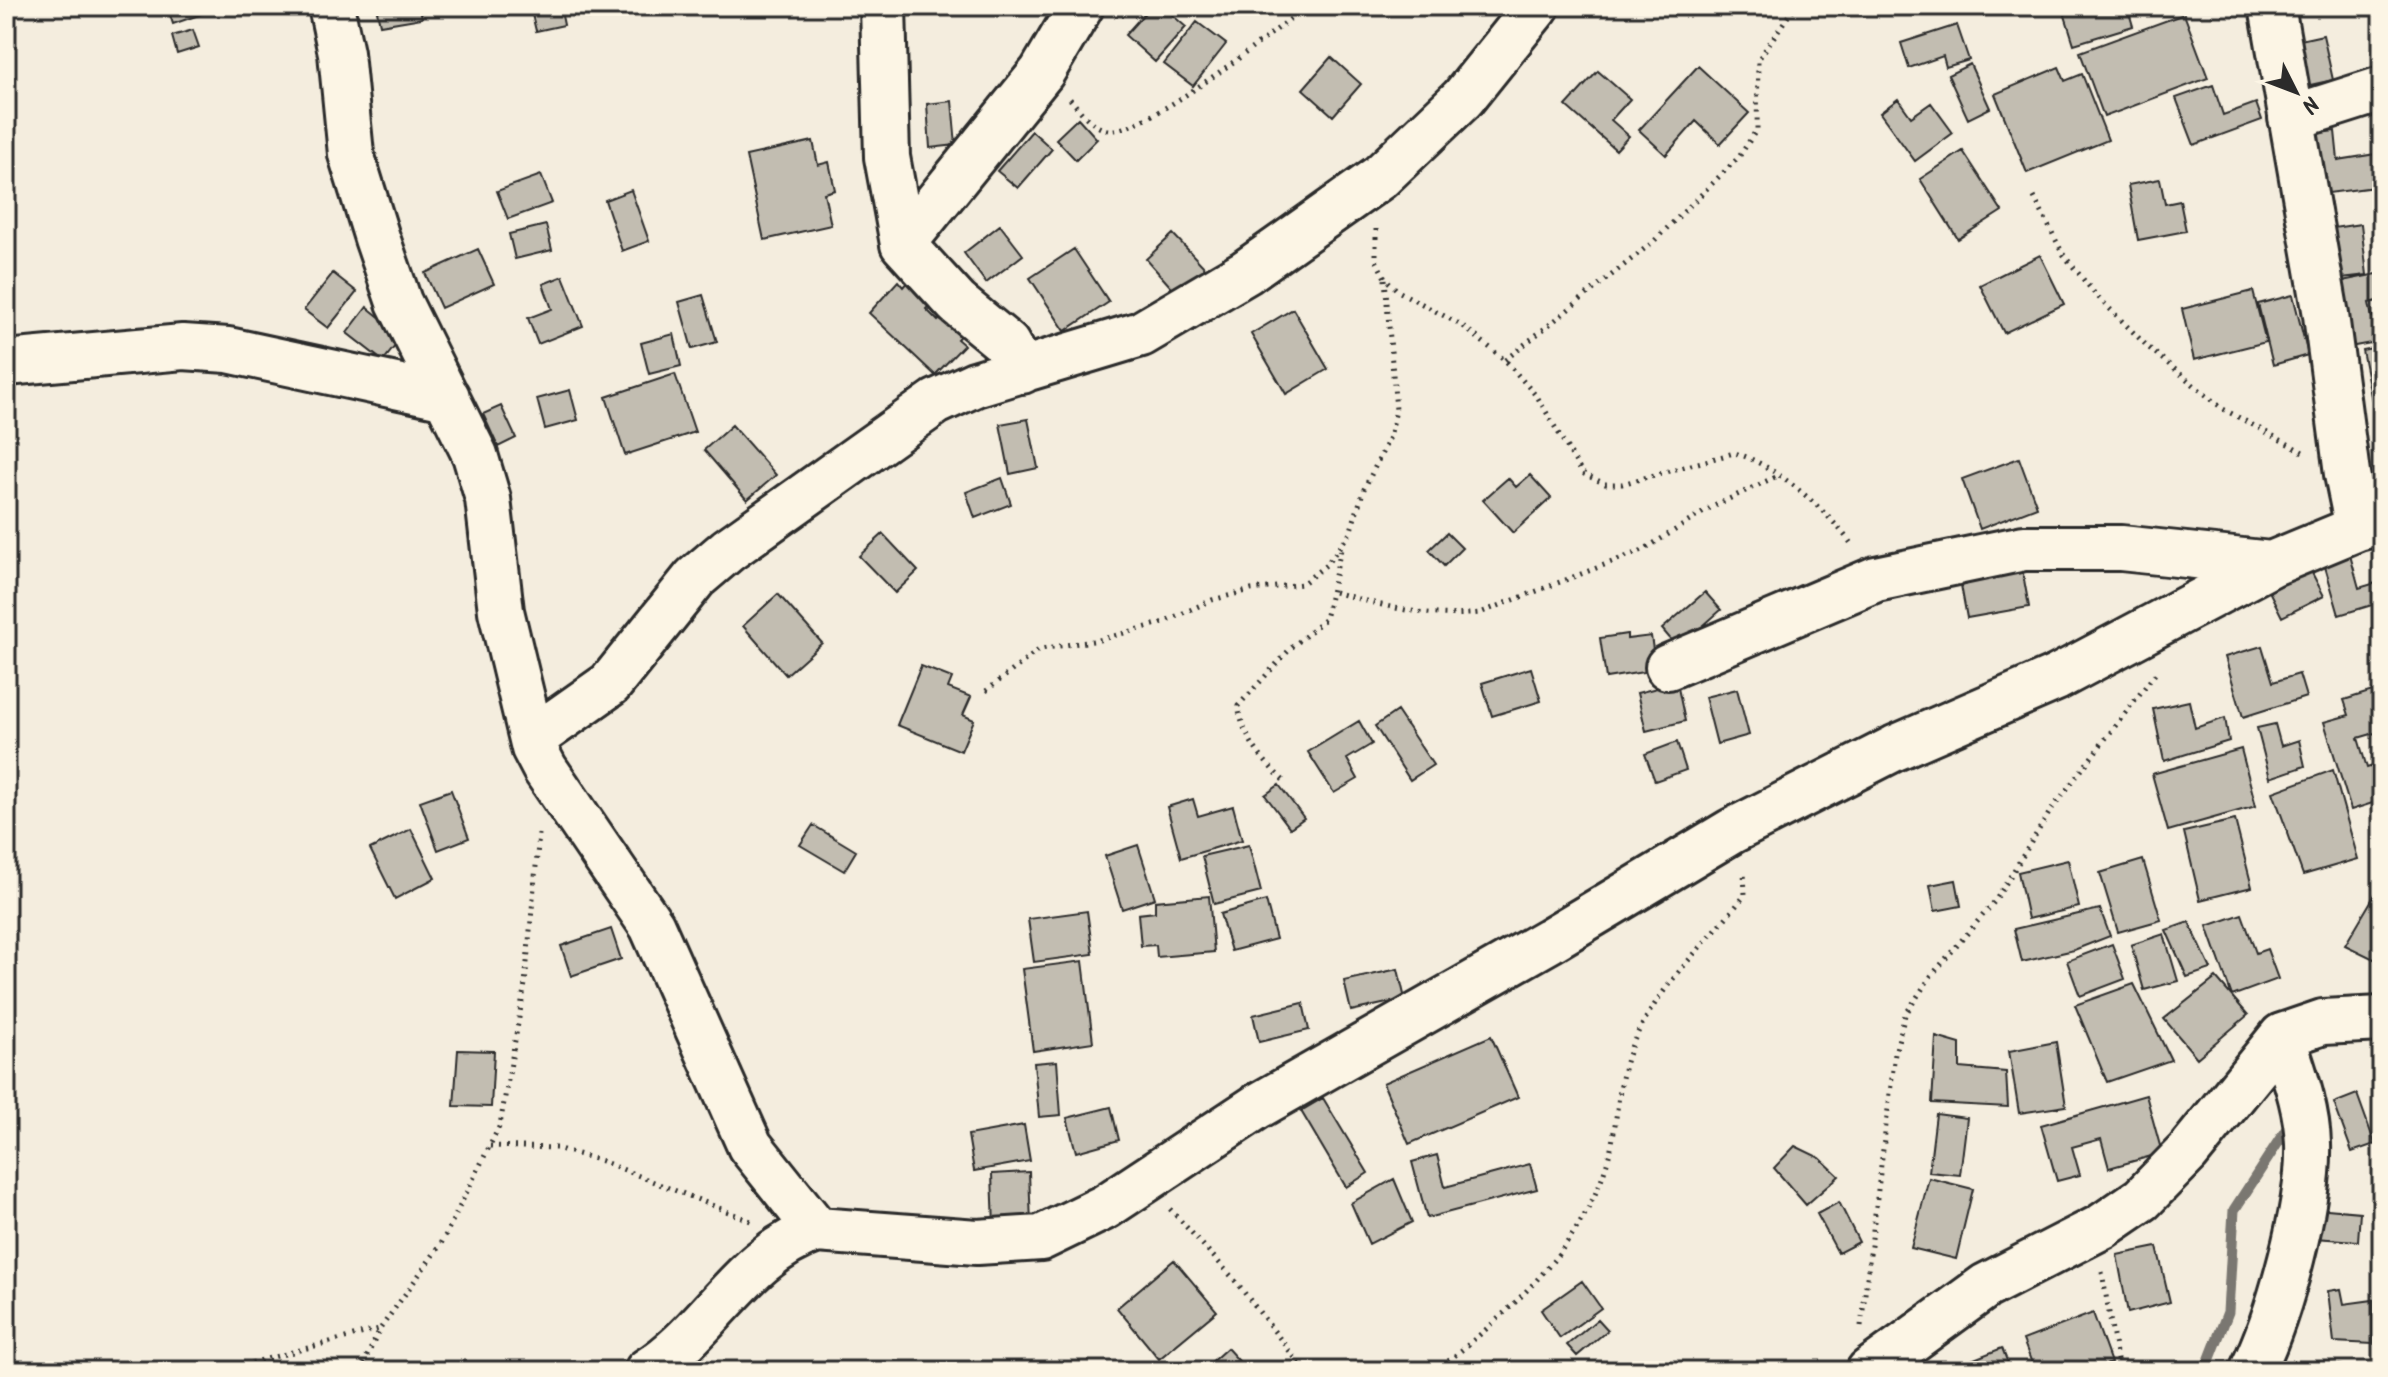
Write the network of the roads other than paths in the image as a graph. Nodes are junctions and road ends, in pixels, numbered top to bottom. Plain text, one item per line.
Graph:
1 (331, 6) edge
2 (883, 6) edge
3 (1081, 6) edge
4 (1537, 6) edge
5 (2272, 6) edge
6 (2382, 89) edge
7 (2291, 118) junction
8 (903, 244) junction
9 (6, 363) edge
10 (1022, 371) junction
11 (447, 397) junction
12 (2370, 525) edge
13 (2271, 564) junction
14 (1668, 667) dead end
15 (532, 739) junction
16 (2382, 1019) edge
17 (2282, 1036) junction
18 (804, 1234) junction
19 (1864, 1356) edge
20 (647, 1371) edge
21 (2252, 1371) edge

1 - 11 street
2 - 8 street
3 - 8 street
4 - 10 street
5 - 7 street
6 - 7 street
7 - 12 street
8 - 10 street
9 - 11 street
10 - 15 street
11 - 15 street
12 - 13 street
13 - 14 street
13 - 18 street
15 - 18 street
16 - 17 street
17 - 19 street
17 - 21 street
18 - 20 street

